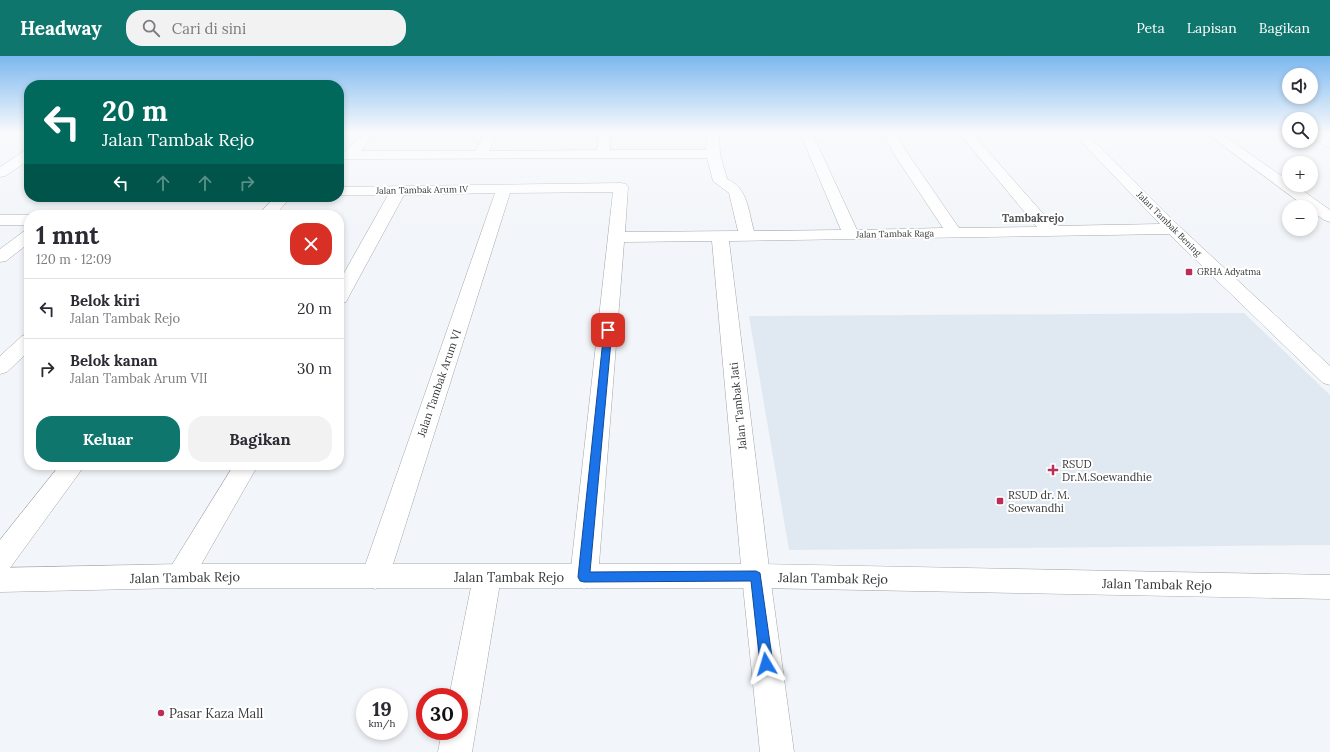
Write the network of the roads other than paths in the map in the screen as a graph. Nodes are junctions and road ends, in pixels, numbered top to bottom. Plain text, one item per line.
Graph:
1 (12, 165) edge
2 (716, 165) edge
3 (820, 165) edge
4 (909, 165) edge
5 (993, 165) edge
6 (1111, 165) edge
7 (1258, 165) edge
8 (0, 173) edge
9 (504, 189) junction
10 (344, 191) edge
11 (398, 191) junction
12 (278, 202) edge
13 (271, 210) edge
14 (1330, 217) edge
15 (0, 220) edge
16 (24, 220) edge
17 (1173, 229) junction
18 (1050, 232) junction
19 (954, 233) junction
20 (851, 235) junction
21 (720, 236) junction
22 (747, 236) junction
23 (617, 237) junction
24 (24, 239) edge
25 (0, 257) edge
26 (344, 289) edge
27 (24, 345) edge
28 (0, 367) edge
29 (1330, 378) edge
30 (68, 470) edge
31 (243, 470) edge
32 (0, 560) edge
33 (180, 576) junction
34 (487, 576) junction
35 (756, 576) junction
36 (375, 577) junction
37 (584, 577) junction
38 (0, 580) edge
39 (1330, 587) edge
40 (467, 688) edge
41 (457, 740) edge
42 (455, 752) edge
43 (777, 752) edge

1 - 8 street
2 - 22 street
3 - 20 street
4 - 19 street
5 - 18 street
6 - 17 street, Jalan Tambak Bening
7 - 14 street
9 - 11 street, Jalan Tambak Arum IV
9 - 23 street, Jalan Tambak Arum IV
9 - 36 street, Jalan Tambak Arum VI
10 - 11 street, Jalan Tambak Arum IV
11 - 26 street
12 - 13 street
15 - 16 street
17 - 18 street, Jalan Tambak Raga
17 - 29 street, Jalan Tambak Bening
18 - 19 street, Jalan Tambak Raga
19 - 20 street, Jalan Tambak Raga
20 - 22 street, Jalan Tambak Raga
21 - 22 street, Jalan Tambak Raga
21 - 23 street, Jalan Tambak Raga
21 - 35 street, Jalan Tambak Jati
23 - 37 street
24 - 25 street
27 - 28 street
30 - 32 street
31 - 33 street
33 - 36 street, Jalan Tambak Rejo
33 - 38 street, Jalan Tambak Rejo
34 - 36 street, Jalan Tambak Rejo
34 - 37 street, Jalan Tambak Rejo
34 - 40 street
35 - 37 street, Jalan Tambak Rejo
35 - 39 street, Jalan Tambak Rejo
35 - 43 street, Jalan Tambak Jati
41 - 42 street

